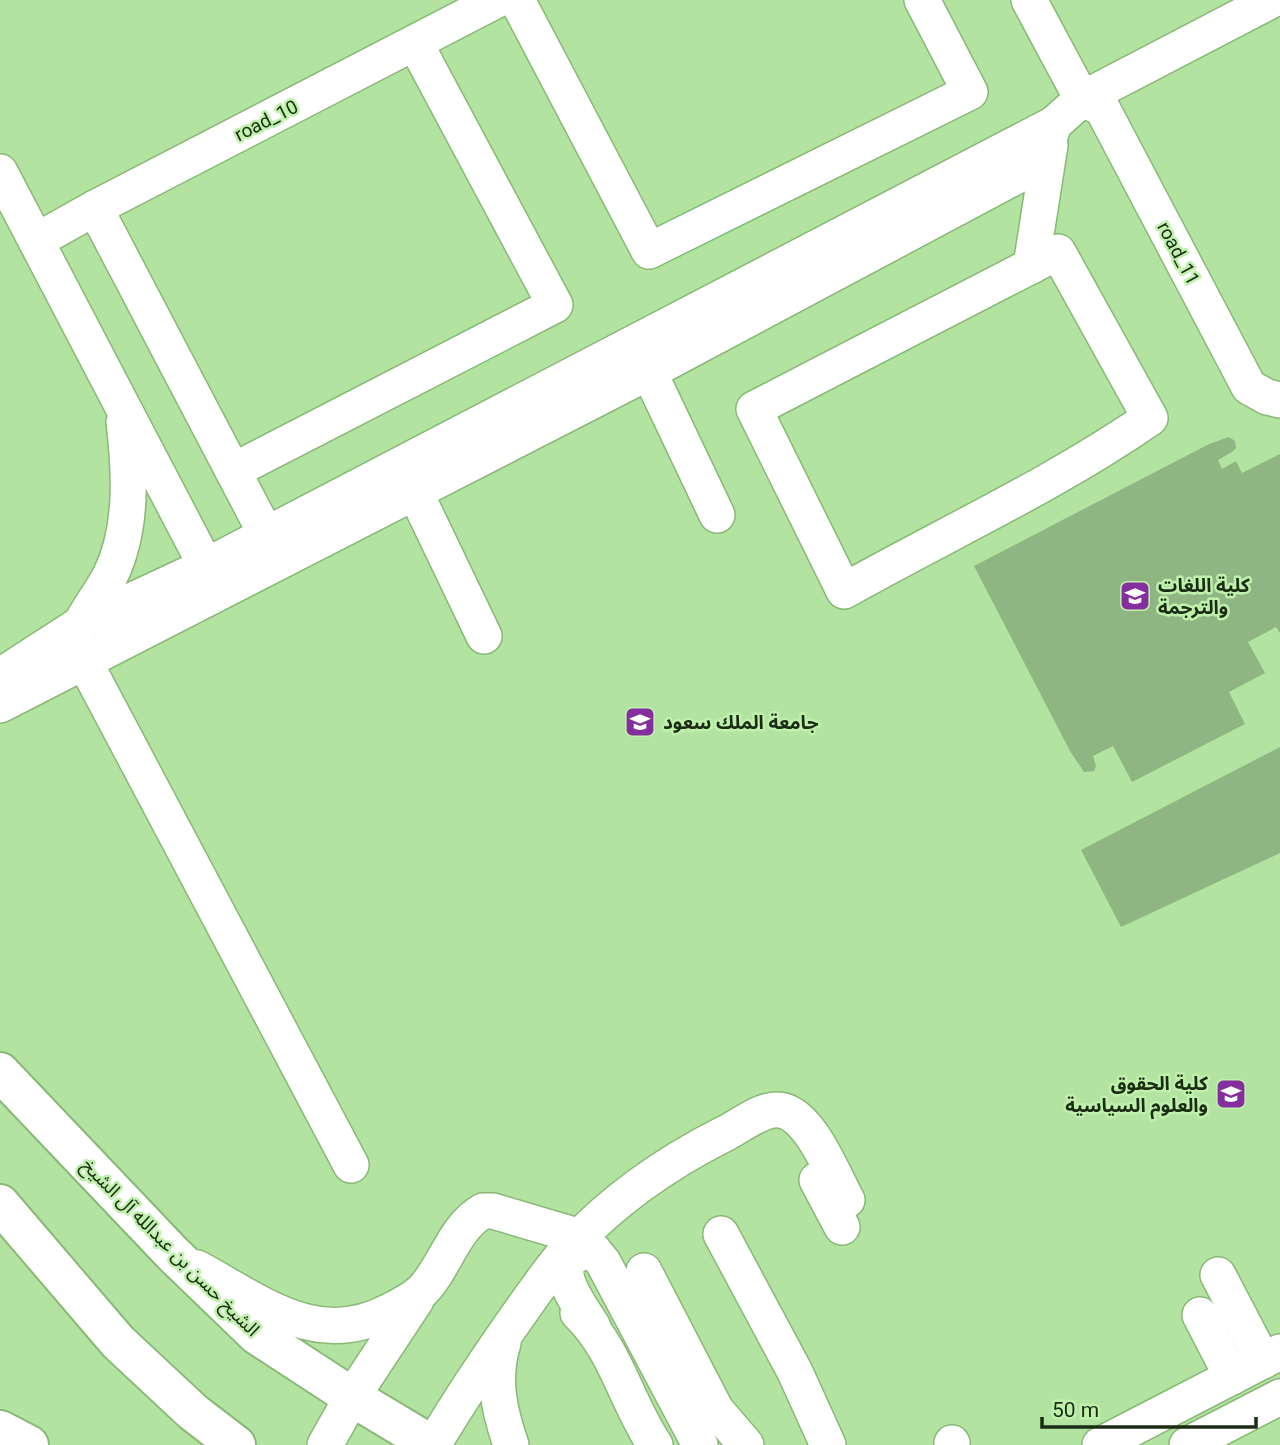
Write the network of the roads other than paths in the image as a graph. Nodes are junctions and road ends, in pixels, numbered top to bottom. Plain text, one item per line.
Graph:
1 (497, 0) edge
2 (517, 0) edge
3 (922, 0) edge
4 (1029, 0) edge
5 (1272, 0) edge
6 (415, 43) junction
7 (1082, 99) junction
8 (1054, 124) junction
9 (0, 172) edge
10 (95, 208) junction
11 (36, 241) junction
12 (1031, 267) junction
13 (649, 372) junction
14 (1280, 400) edge
15 (121, 405) junction
16 (233, 471) junction
17 (415, 492) junction
18 (717, 515) dead end
19 (266, 534) junction
20 (206, 566) junction
21 (79, 625) junction
22 (484, 636) dead end
23 (72, 668) junction
24 (0, 676) edge
25 (0, 705) edge
26 (0, 1072) edge
27 (351, 1165) dead end
28 (0, 1204) edge
29 (844, 1213) dead end
30 (721, 1234) dead end
31 (588, 1246) junction
32 (173, 1254) junction
33 (645, 1271) dead end
34 (1218, 1275) dead end
35 (421, 1292) junction
36 (1200, 1315) dead end
37 (517, 1317) junction
38 (593, 1327) junction
39 (1271, 1356) edge
40 (1232, 1377) junction
41 (1280, 1397) edge
42 (352, 1398) junction
43 (0, 1430) edge
44 (29, 1445) edge
45 (236, 1445) edge
46 (326, 1445) edge
47 (433, 1445) edge
48 (511, 1445) edge
49 (655, 1445) edge
50 (699, 1445) edge
51 (746, 1445) edge
52 (828, 1445) edge
53 (1100, 1445) edge
54 (1187, 1445) edge

1 - 6 lane, road_10
2 - 3 lane
4 - 7 lane
5 - 7 lane
6 - 10 lane, road_10
6 - 16 lane
7 - 8 lane
7 - 14 lane, road_11
8 - 12 lane
8 - 13 lane
8 - 19 lane
9 - 11 lane
10 - 11 lane, road_10
10 - 16 lane
11 - 15 lane
12 - 12 lane
13 - 17 lane
13 - 18 lane
15 - 20 lane
15 - 21 lane
16 - 19 lane
17 - 22 lane
17 - 23 lane
19 - 20 lane
20 - 21 lane
21 - 23 lane
21 - 24 lane
23 - 25 lane
23 - 27 lane
26 - 32 main road, الشيخ حسن بن عبدالله آل الشيخ
28 - 45 main road
29 - 31 lane
30 - 52 lane
31 - 35 lane
31 - 37 lane
31 - 38 lane
31 - 50 lane
32 - 35 lane
32 - 42 main road, الشيخ حسن بن عبدالله آل الشيخ
33 - 51 lane
34 - 39 lane
35 - 42 lane
36 - 40 lane
37 - 38 lane
37 - 47 lane
37 - 48 lane
38 - 49 lane
39 - 40 lane
40 - 53 lane
41 - 54 lane
42 - 46 lane
42 - 47 main road, الشيخ حسن بن عبدالله آل الشيخ
43 - 44 main road

